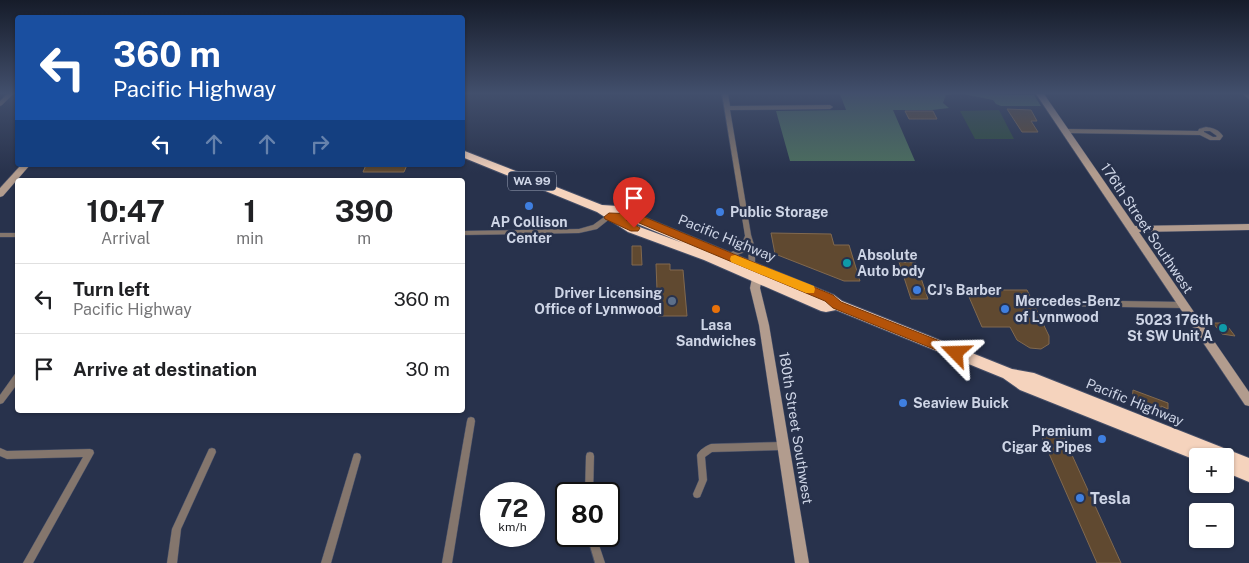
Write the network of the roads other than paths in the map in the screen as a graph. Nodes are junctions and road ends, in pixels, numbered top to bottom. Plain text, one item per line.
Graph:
1 (730, 120) edge
2 (1058, 120) edge
3 (1066, 132) junction
4 (1201, 133) dead end
5 (465, 154) edge
6 (24, 167) edge
7 (0, 194) edge
8 (605, 213) junction
9 (1249, 227) edge
10 (1131, 229) junction
11 (465, 233) edge
12 (0, 235) edge
13 (15, 235) edge
14 (748, 237) junction
15 (729, 256) junction
16 (755, 272) junction
17 (774, 285) junction
18 (758, 297) junction
19 (1060, 304) dead end
20 (837, 305) junction
21 (1183, 305) junction
22 (1008, 374) junction
23 (15, 380) edge
24 (1047, 395) junction
25 (0, 401) edge
26 (1249, 401) edge
27 (1105, 408) junction
28 (472, 421) dead end
29 (783, 446) junction
30 (1189, 451) edge
31 (0, 452) edge
32 (212, 452) dead end
33 (590, 456) dead end
34 (357, 457) dead end
35 (1249, 466) edge
36 (1234, 469) edge
37 (1249, 475) edge
38 (589, 482) edge
39 (696, 494) dead end
40 (595, 547) edge
41 (28, 563) edge
42 (172, 563) edge
43 (326, 563) edge
44 (447, 563) edge
45 (600, 563) edge
46 (802, 563) edge

1 - 14 street
2 - 3 street, 176th Street Southwest
3 - 4 street
3 - 10 street, 176th Street Southwest
5 - 8 highway, Pacific Highway / WA 99
6 - 7 street
8 - 11 street
8 - 15 highway, Pacific Highway / WA 99
8 - 16 highway, Pacific Highway / WA 99
9 - 10 street
10 - 21 street, 176th Street Southwest
12 - 13 street
14 - 15 street
14 - 16 street
15 - 16 highway, Pacific Highway / WA 99
16 - 17 highway, Pacific Highway / WA 99
16 - 18 street, 180th Street Southwest
16 - 20 highway, Pacific Highway / WA 99
17 - 18 street
17 - 20 highway, Pacific Highway / WA 99
18 - 29 street, 180th Street Southwest
19 - 21 street
20 - 22 highway, Pacific Highway / WA 99
21 - 26 street, 176th Street Southwest
22 - 24 highway, Pacific Highway / WA 99
22 - 27 highway, Pacific Highway / WA 99
23 - 25 street
24 - 27 highway
24 - 30 highway, Pacific Highway / WA 99
27 - 35 highway, Pacific Highway / WA 99
28 - 44 street
29 - 39 street
29 - 46 street, 180th Street Southwest
31 - 41 street
32 - 42 street
33 - 38 street
34 - 43 street
36 - 37 highway
40 - 45 street

